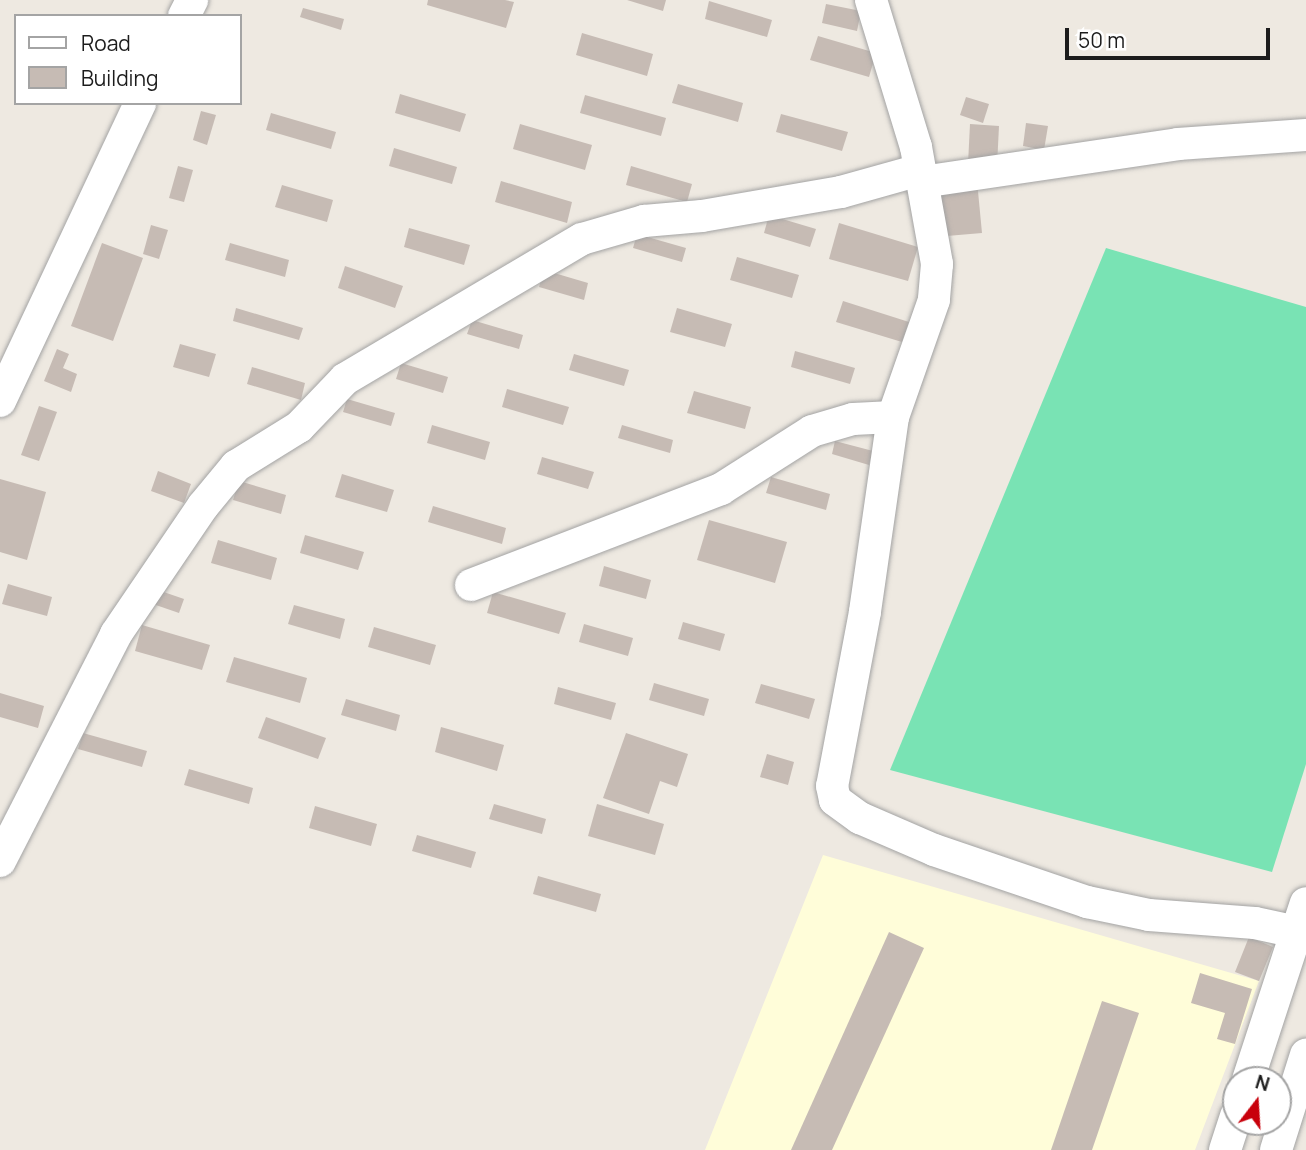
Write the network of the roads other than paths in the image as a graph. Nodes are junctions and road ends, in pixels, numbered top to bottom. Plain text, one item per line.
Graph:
1 (871, 0) edge
2 (139, 105) edge
3 (1306, 135) edge
4 (921, 176) junction
5 (0, 401) edge
6 (892, 417) junction
7 (471, 585) dead end
8 (0, 861) edge
9 (1303, 923) edge
10 (1306, 1055) edge
11 (1253, 1066) edge
12 (1276, 1150) edge

1 - 4 street
2 - 5 street
3 - 4 street
4 - 6 street
4 - 8 street
6 - 7 street
6 - 9 street
9 - 11 street
10 - 12 street

